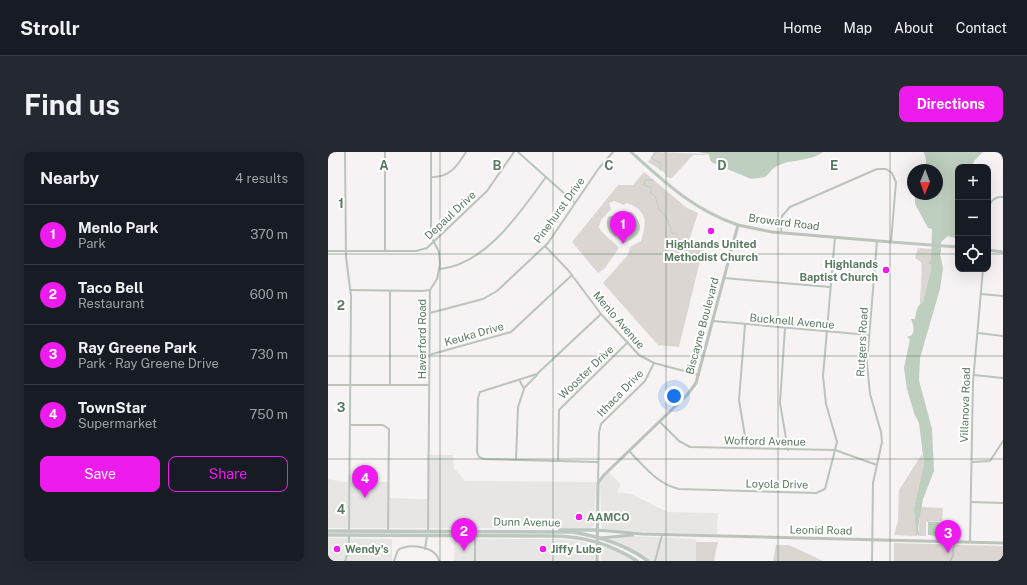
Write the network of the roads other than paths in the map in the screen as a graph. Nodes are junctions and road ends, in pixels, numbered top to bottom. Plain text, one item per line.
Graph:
1 (345, 152) edge
2 (385, 152) edge
3 (431, 152) edge
4 (466, 152) edge
5 (514, 152) edge
6 (518, 152) edge
7 (613, 152) edge
8 (630, 152) edge
9 (431, 177) junction
10 (546, 177) junction
11 (1003, 197) edge
12 (991, 202) edge
13 (575, 203) junction
14 (738, 225) junction
15 (781, 233) junction
16 (835, 237) junction
17 (877, 241) junction
18 (433, 242) junction
19 (891, 242) junction
20 (545, 246) junction
21 (955, 247) edge
22 (991, 250) edge
23 (328, 251) edge
24 (345, 251) junction
25 (385, 251) junction
26 (1003, 252) edge
27 (440, 269) junction
28 (983, 272) edge
29 (572, 275) junction
30 (724, 278) junction
31 (830, 287) junction
32 (351, 290) junction
33 (430, 290) junction
34 (390, 291) junction
35 (981, 294) junction
36 (1003, 296) edge
37 (430, 313) junction
38 (601, 314) junction
39 (713, 321) junction
40 (745, 324) junction
41 (785, 328) junction
42 (826, 332) junction
43 (978, 333) junction
44 (869, 335) junction
45 (1003, 336) edge
46 (627, 343) junction
47 (430, 355) junction
48 (654, 363) junction
49 (537, 374) junction
50 (699, 375) junction
51 (974, 376) junction
52 (1003, 378) edge
53 (520, 380) junction
54 (328, 384) edge
55 (350, 384) junction
56 (390, 385) junction
57 (429, 385) junction
58 (524, 389) junction
59 (660, 422) junction
60 (350, 425) junction
61 (1003, 441) edge
62 (747, 449) junction
63 (788, 450) junction
64 (835, 450) junction
65 (629, 451) junction
66 (516, 460) junction
67 (558, 461) junction
68 (598, 462) junction
69 (972, 462) junction
70 (877, 465) junction
71 (598, 483) junction
72 (971, 502) junction
73 (1003, 503) edge
74 (349, 530) junction
75 (597, 530) junction
76 (328, 531) edge
77 (388, 531) junction
78 (428, 531) junction
79 (434, 531) junction
80 (485, 531) junction
81 (536, 531) junction
82 (545, 531) junction
83 (638, 534) junction
84 (662, 535) junction
85 (328, 536) edge
86 (349, 536) junction
87 (419, 536) junction
88 (427, 536) junction
89 (475, 536) junction
90 (524, 536) junction
91 (597, 537) junction
92 (872, 540) junction
93 (598, 542) junction
94 (954, 542) junction
95 (970, 542) junction
96 (1003, 543) edge
97 (425, 548) junction
98 (345, 561) edge
99 (394, 561) edge
100 (439, 561) edge
101 (475, 561) edge
102 (598, 561) edge
103 (637, 561) edge
104 (648, 561) edge
105 (655, 561) edge
106 (872, 561) edge
107 (950, 561) edge

1 - 24 street
2 - 25 street
3 - 9 street, Haverford Road
4 - 9 street
5 - 18 street, Depaul Drive
6 - 10 street
7 - 13 street, Pinehurst Drive
8 - 14 main road, Broward Road
9 - 18 street, Haverford Road
10 - 13 street
10 - 27 street
11 - 12 street
13 - 20 street, Pinehurst Drive
14 - 15 street, Broward Road
14 - 30 street, Biscayne Boulevard
15 - 16 street, Broward Road
15 - 19 street
16 - 17 street, Broward Road
16 - 31 street, Loyola Drive
17 - 19 street, Broward Road
17 - 44 street, Rutgers Road
18 - 25 street, Depaul Drive
18 - 27 street, Haverford Road
19 - 21 main road, Broward Road
20 - 29 street, Menlo Avenue
20 - 37 street, Pinehurst Drive
22 - 26 main road
23 - 24 street, Depaul Drive
24 - 25 street, Depaul Drive
24 - 32 street
27 - 33 street, Haverford Road
28 - 35 street, Villanova Road
29 - 38 street, Menlo Avenue
29 - 47 street, Keuka Drive
30 - 31 street
30 - 39 street, Biscayne Boulevard
31 - 42 street, Loyola Drive
32 - 34 street
32 - 55 street
33 - 34 street
33 - 37 street, Haverford Road
34 - 56 street
35 - 36 street
35 - 43 street, Villanova Road
37 - 47 street, Haverford Road
38 - 46 street, Menlo Avenue
38 - 49 street
39 - 40 street, Bucknell Avenue
39 - 50 street, Biscayne Boulevard
40 - 41 street, Bucknell Avenue
40 - 62 street
41 - 42 street, Bucknell Avenue
41 - 63 street
42 - 44 street, Bucknell Avenue
42 - 64 street, Loyola Drive
43 - 45 street
43 - 51 street, Villanova Road
44 - 70 street, Rutgers Road
46 - 48 street, Menlo Avenue
46 - 67 street, Wooster Drive
47 - 57 street, Haverford Road
48 - 50 street, Menlo Avenue
48 - 68 street, Ithaca Drive
49 - 53 street
49 - 58 street
50 - 59 street, Biscayne Boulevard
51 - 52 street
51 - 69 street, Villanova Road
53 - 58 street
53 - 66 street
54 - 55 street
55 - 56 street
55 - 60 street
56 - 57 street
57 - 78 street, Haverford Road
58 - 66 street
59 - 62 street, Wofford Avenue
59 - 65 street, Biscayne Boulevard
60 - 74 street
60 - 77 street
61 - 69 street
62 - 63 street, Wofford Avenue
63 - 64 street, Wofford Avenue
64 - 65 street, Loyola Drive
64 - 70 street, Wofford Avenue
65 - 71 street, Biscayne Boulevard
66 - 67 street
67 - 68 street
68 - 71 street, Ithaca Drive
69 - 72 street, Villanova Road
70 - 92 street, Rutgers Road
71 - 75 street
72 - 73 street
72 - 95 street, Villanova Road
74 - 76 main road, Dunn Avenue
74 - 77 main road, Dunn Avenue
74 - 86 street
75 - 82 main road
75 - 83 street, Leonid Road
75 - 91 street
77 - 78 main road, Dunn Avenue
78 - 79 main road, Dunn Avenue
78 - 87 main road
79 - 80 main road, Dunn Avenue
79 - 88 main road
80 - 81 main road, Dunn Avenue
80 - 89 main road
81 - 82 main road, Dunn Avenue
81 - 90 main road
82 - 91 main road, Dunn Avenue
83 - 84 street, Leonid Road
83 - 91 street, Leonid Road
84 - 92 street, Leonid Road
84 - 105 street
85 - 86 main road, Dunn Avenue
86 - 87 main road, Dunn Avenue
86 - 98 street
87 - 88 main road, Dunn Avenue
88 - 89 main road, Dunn Avenue
88 - 97 street
89 - 90 main road, Dunn Avenue
89 - 101 street
90 - 93 main road, Dunn Avenue
91 - 93 street
91 - 104 main road, Dunn Avenue
92 - 94 street, Leonid Road
92 - 106 street, Rutgers Road
93 - 102 street
93 - 103 main road, Dunn Avenue
94 - 95 street, Leonid Road
94 - 107 street
95 - 96 street, Leonid Road
97 - 99 street
97 - 100 street

